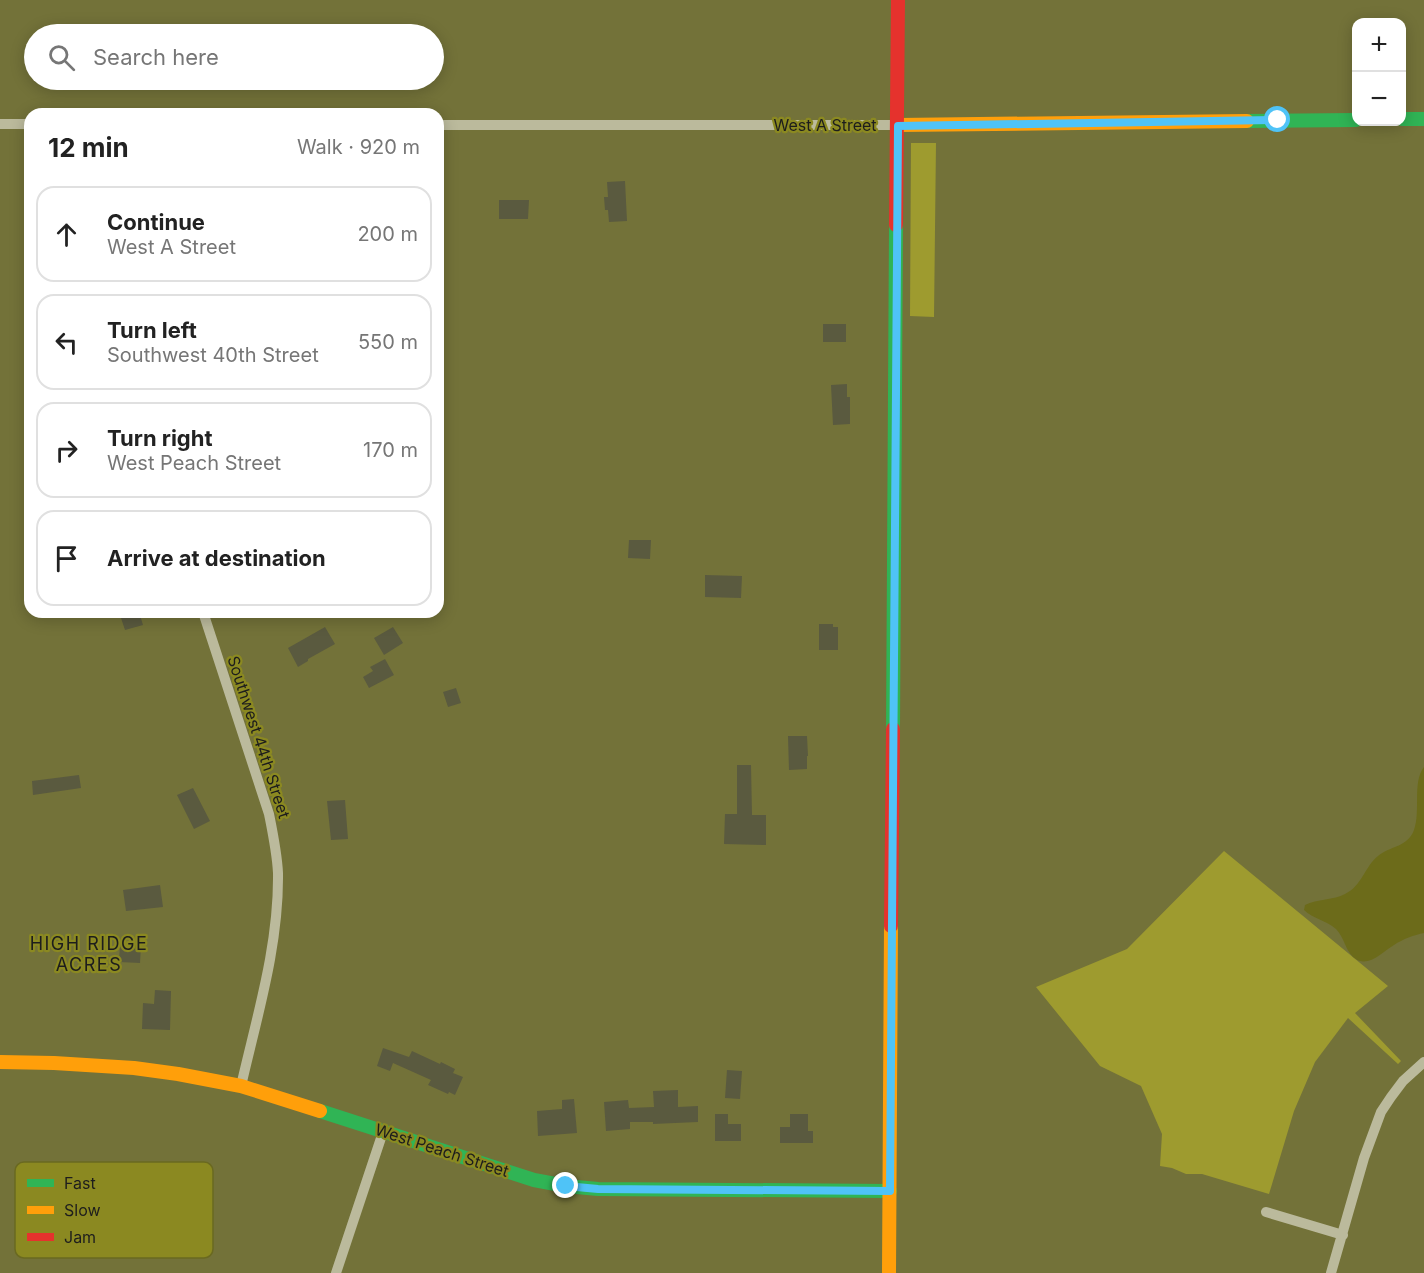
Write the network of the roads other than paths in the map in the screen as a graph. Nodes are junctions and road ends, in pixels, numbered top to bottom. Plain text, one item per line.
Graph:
1 (898, 0) edge
2 (1406, 119) edge
3 (1424, 119) edge
4 (1352, 120) edge
5 (0, 124) edge
6 (24, 124) edge
7 (444, 125) edge
8 (898, 126) junction
9 (205, 618) edge
10 (0, 1062) edge
11 (1424, 1062) edge
12 (241, 1086) junction
13 (383, 1132) junction
14 (890, 1191) junction
15 (1266, 1212) dead end
16 (1343, 1235) junction
17 (336, 1273) edge
18 (889, 1273) edge
19 (1332, 1273) edge

1 - 8 main road
2 - 3 main road
4 - 8 main road, West A Street
5 - 6 street
7 - 8 street, West A Street
8 - 14 main road
9 - 12 street, Southwest 44th Street
10 - 12 main road, West Peach Street
11 - 16 street
12 - 13 main road, West Peach Street
13 - 14 main road, West Peach Street
13 - 17 street
14 - 18 main road
15 - 16 street
16 - 19 street

